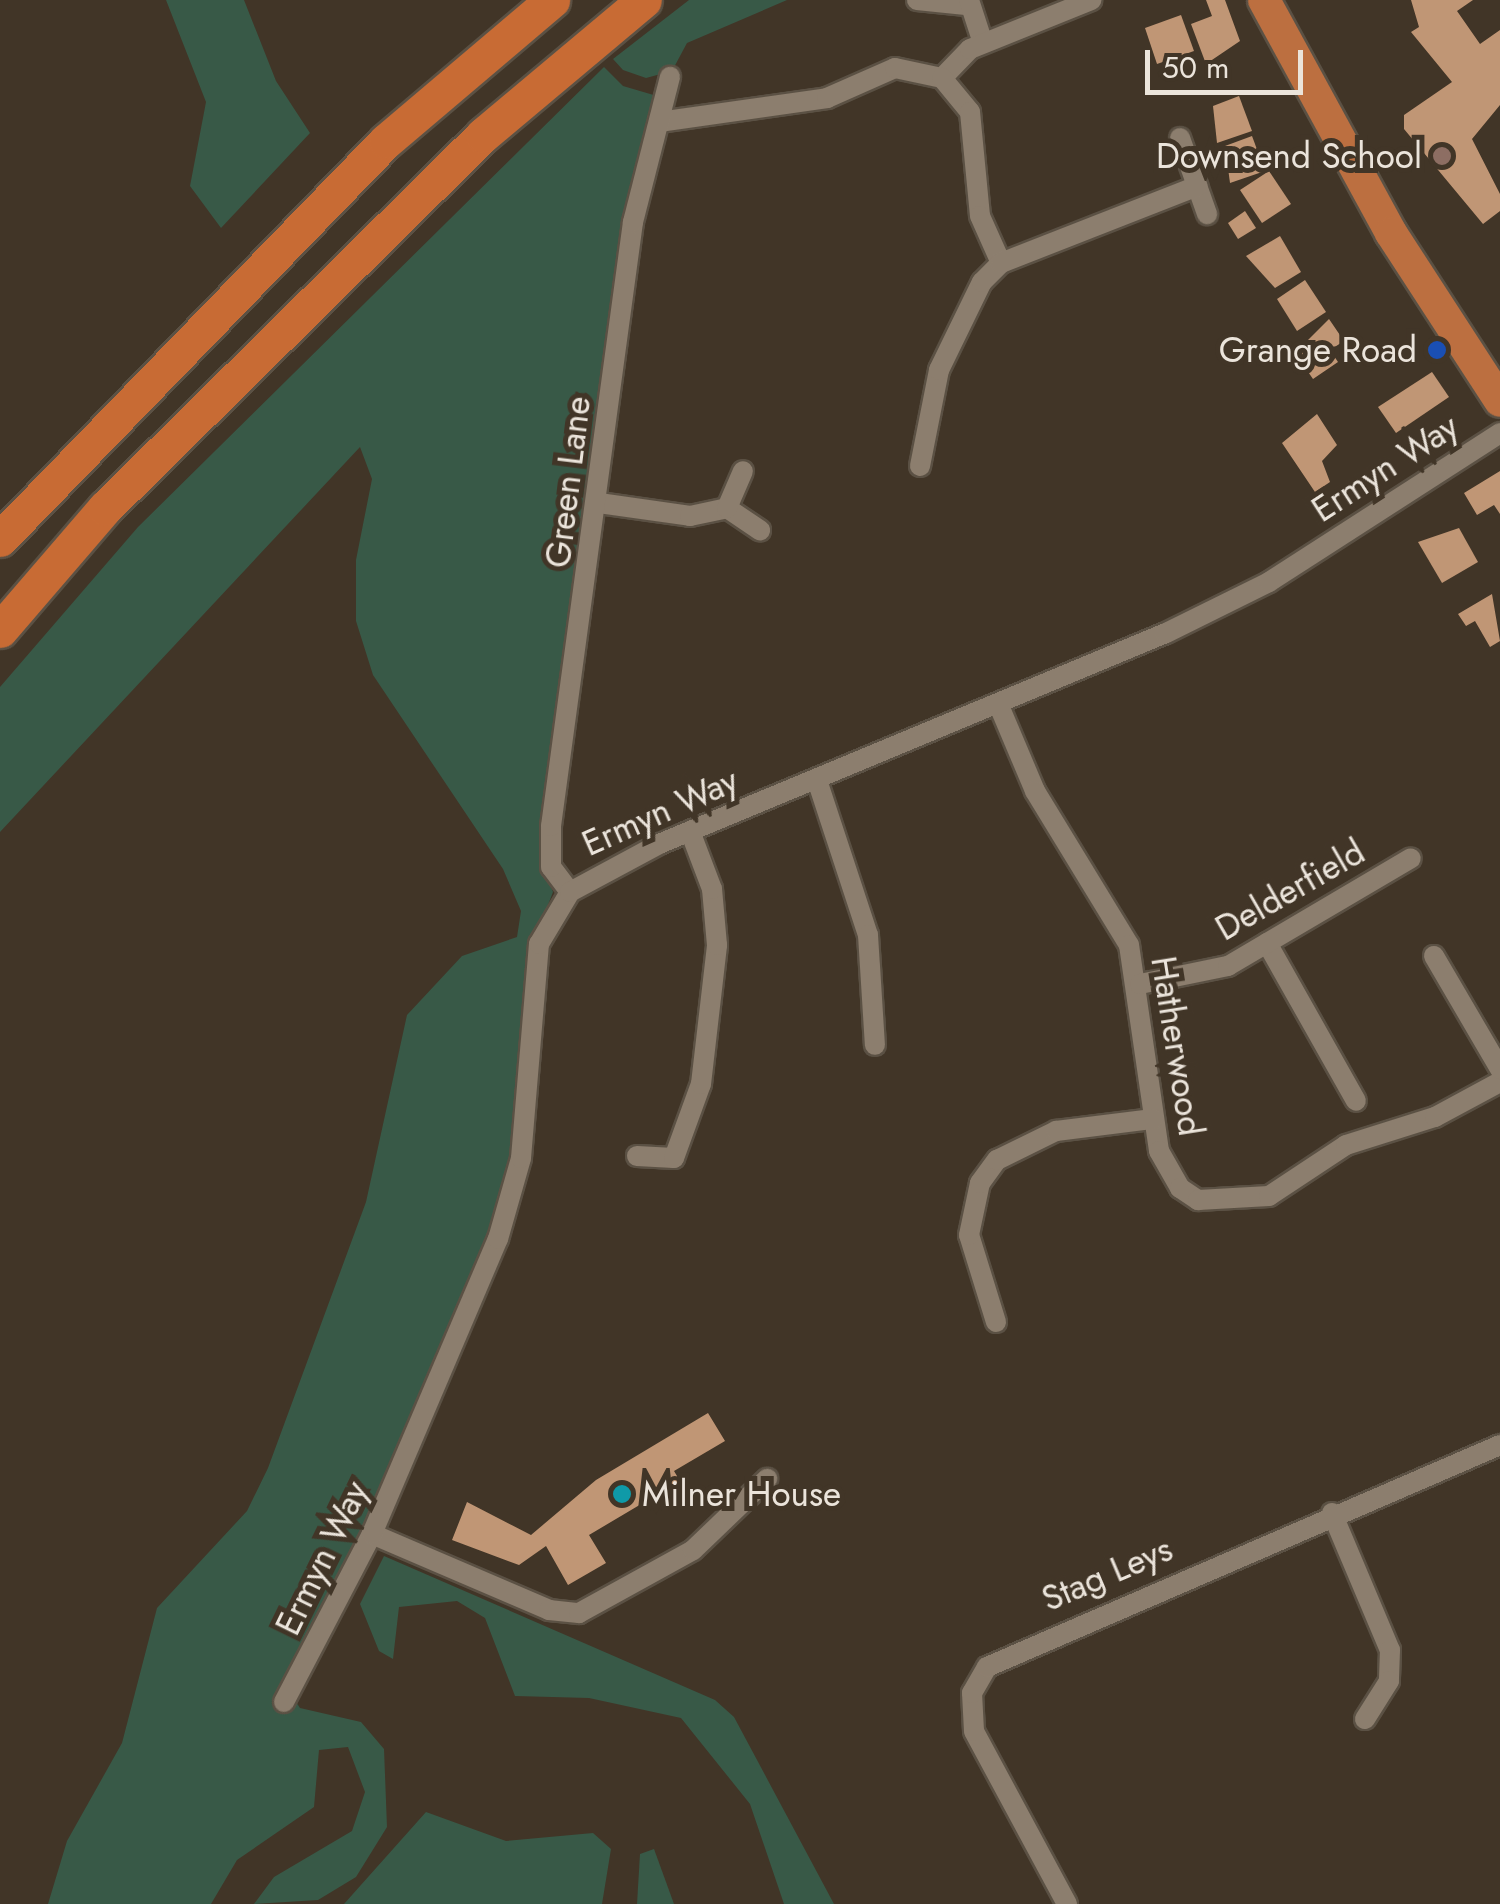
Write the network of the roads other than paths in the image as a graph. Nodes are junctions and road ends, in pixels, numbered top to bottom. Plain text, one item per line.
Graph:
1 (552, 0) edge
2 (644, 0) edge
3 (917, 0) edge
4 (1091, 0) edge
5 (1264, 0) edge
6 (967, 2) edge
7 (983, 43) junction
8 (670, 77) dead end
9 (942, 78) junction
10 (659, 122) junction
11 (1180, 138) dead end
12 (1198, 186) junction
13 (1207, 214) dead end
14 (1002, 263) junction
15 (1500, 401) edge
16 (1500, 432) edge
17 (920, 466) dead end
18 (743, 470) dead end
19 (600, 503) junction
20 (727, 508) junction
21 (760, 530) dead end
22 (0, 539) edge
23 (0, 630) edge
24 (1000, 708) junction
25 (817, 780) junction
26 (690, 831) junction
27 (1411, 858) dead end
28 (570, 892) junction
29 (1268, 943) junction
30 (1434, 956) dead end
31 (1140, 984) junction
32 (875, 1045) dead end
33 (1500, 1069) edge
34 (1500, 1082) edge
35 (1356, 1102) dead end
36 (1153, 1119) junction
37 (638, 1156) dead end
38 (996, 1322) dead end
39 (1500, 1445) edge
40 (767, 1479) dead end
41 (1332, 1514) junction
42 (372, 1534) junction
43 (284, 1702) dead end
44 (1365, 1719) dead end
45 (1068, 1904) edge

1 - 22 highway
2 - 23 highway
3 - 6 street
4 - 7 street
5 - 15 highway
6 - 7 street
7 - 9 street
8 - 10 street, Green Lane
9 - 10 street
9 - 14 street
10 - 19 street, Green Lane
11 - 12 street
12 - 13 street
12 - 14 street
14 - 17 street
16 - 24 street, Ermyn Way
18 - 20 street
19 - 20 street
19 - 28 street, Green Lane
20 - 21 street
24 - 25 street, Ermyn Way
24 - 31 street, Hatherwood
25 - 26 street, Ermyn Way
25 - 32 street
26 - 28 street, Ermyn Way
26 - 37 street
27 - 29 street, Delderfield
28 - 42 street, Ermyn Way
29 - 31 street, Delderfield
29 - 35 street
30 - 33 street
31 - 36 street, Hatherwood
34 - 36 street, Hatherwood
36 - 38 street
39 - 41 street, Stag Leys
40 - 42 street
41 - 44 street
41 - 45 street, Stag Leys
42 - 43 street, Ermyn Way

